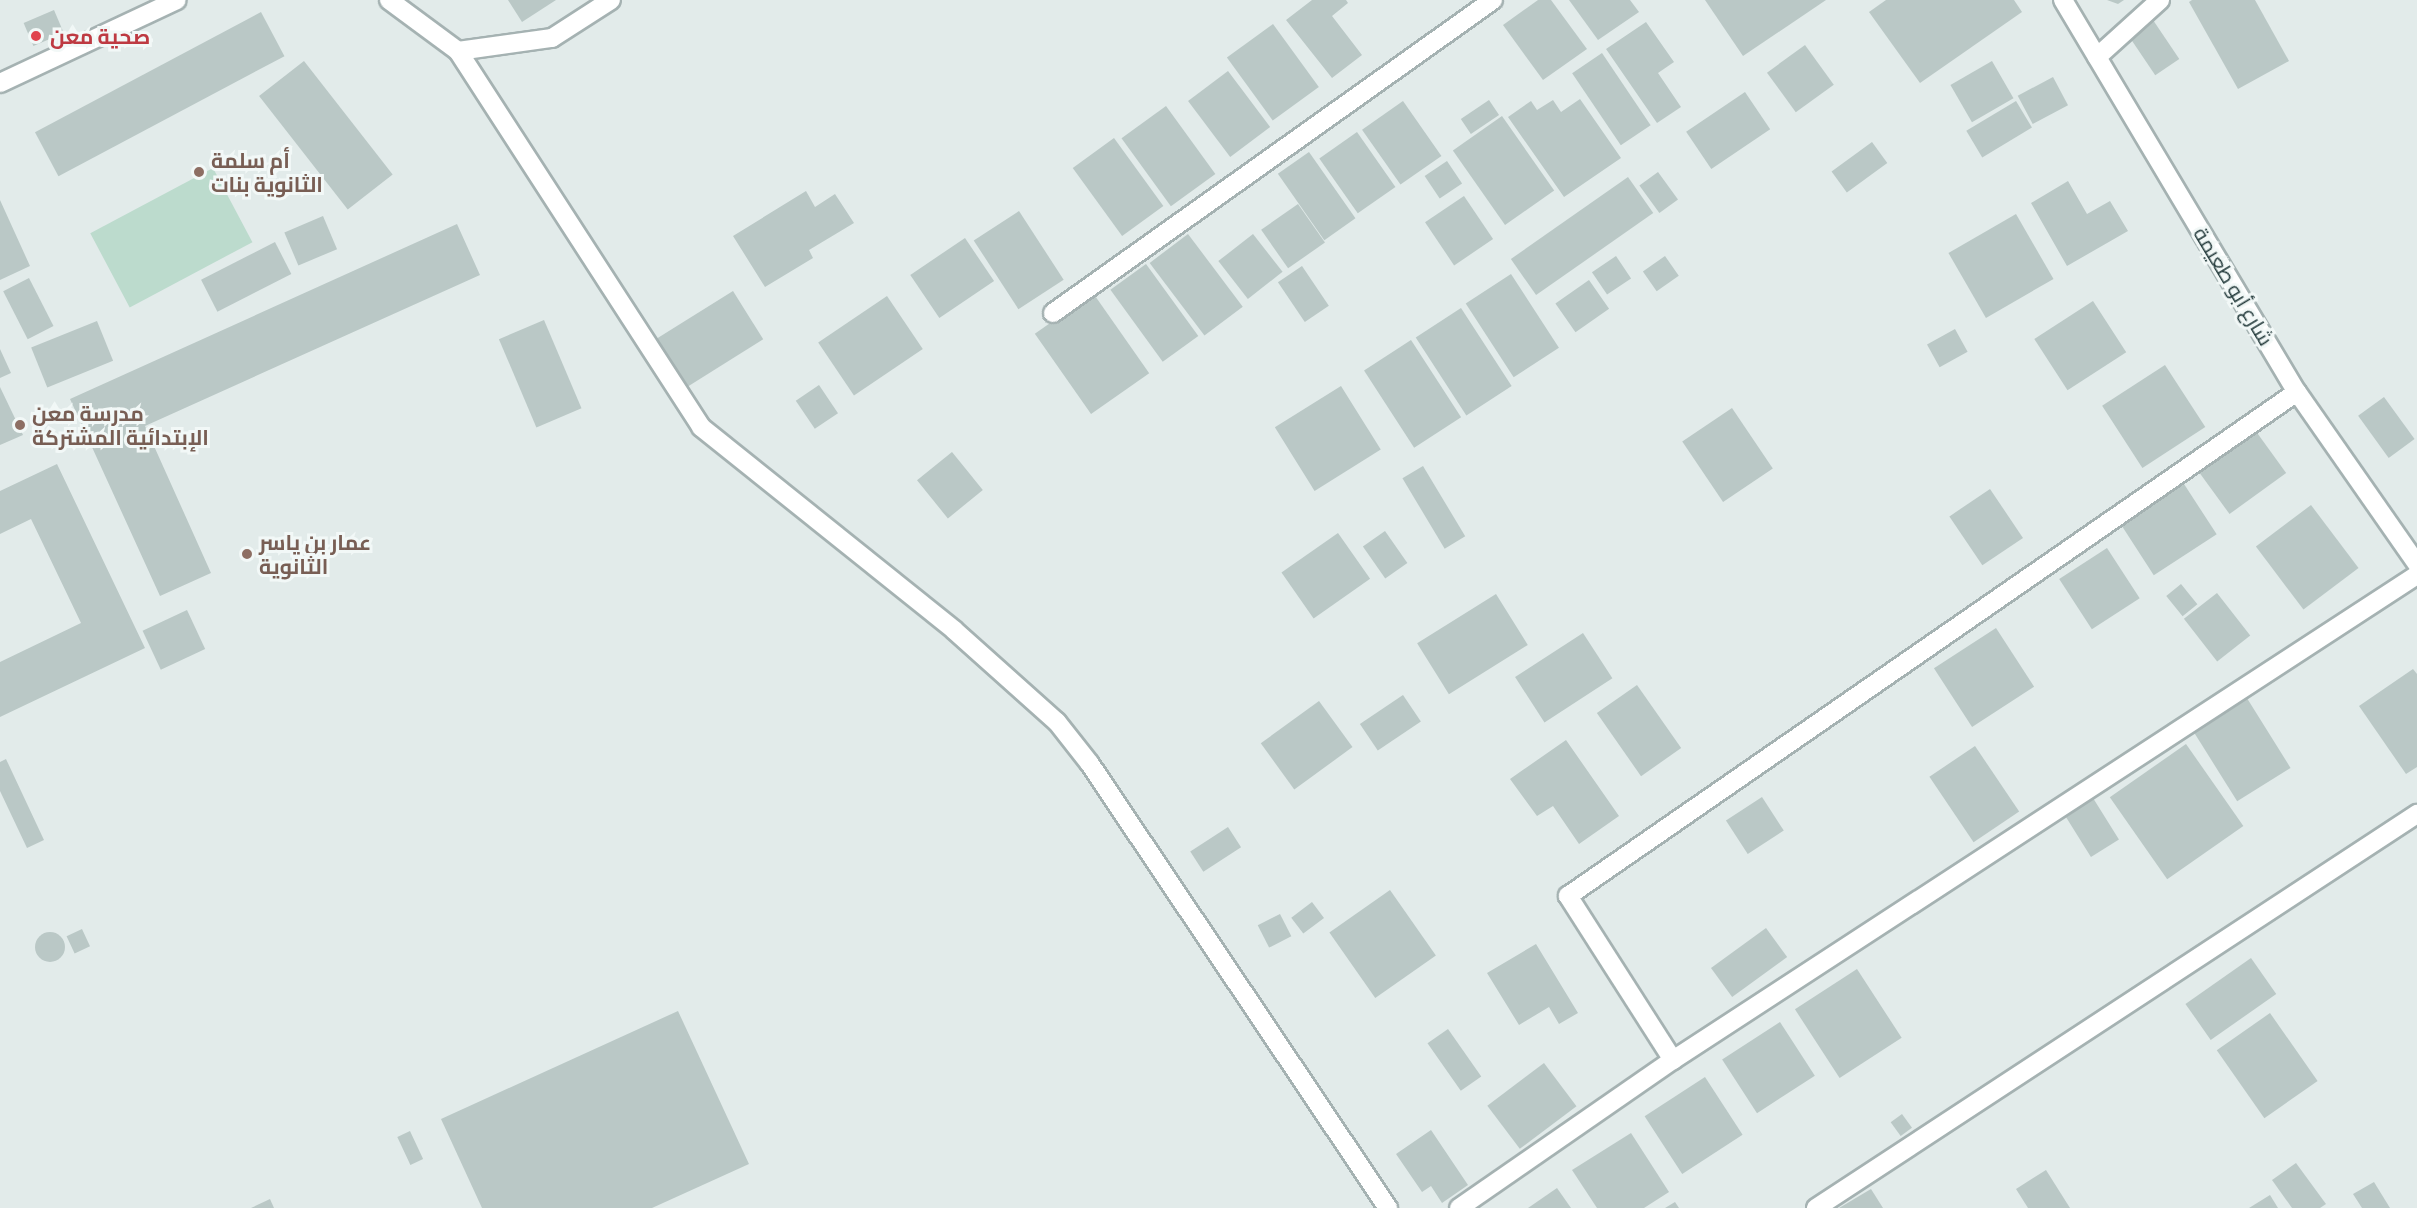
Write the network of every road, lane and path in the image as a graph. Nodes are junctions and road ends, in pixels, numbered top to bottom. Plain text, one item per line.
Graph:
1 (177, 0) edge
2 (389, 0) edge
3 (611, 0) edge
4 (1493, 0) edge
5 (2063, 0) edge
6 (2160, 0) edge
7 (458, 51) junction
8 (2097, 57) junction
9 (0, 83) edge
10 (1053, 313) dead end
11 (2297, 392) junction
12 (2417, 564) edge
13 (2417, 575) edge
14 (2417, 814) edge
15 (1673, 1060) junction
16 (1389, 1208) edge
17 (1459, 1208) edge
18 (1816, 1208) edge

1 - 9 street
2 - 7 street
3 - 7 street
4 - 10 street
5 - 8 street, شارع أبو طعيمة
6 - 8 street
7 - 16 street
8 - 11 street, شارع أبو طعيمة
11 - 12 street, شارع أبو طعيمة
11 - 15 street
13 - 15 street
14 - 18 street
15 - 17 street

